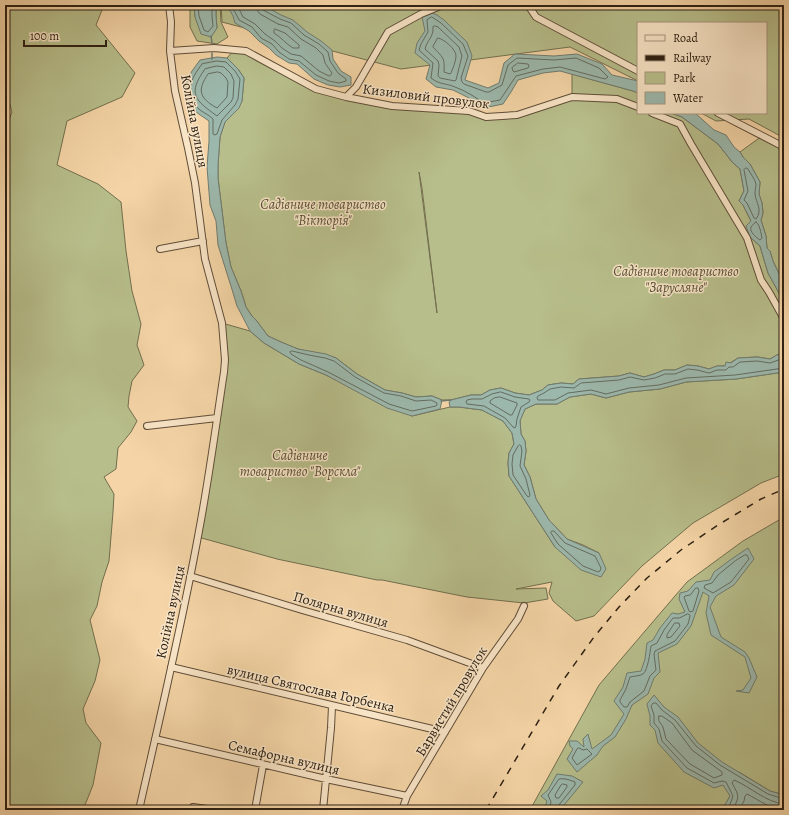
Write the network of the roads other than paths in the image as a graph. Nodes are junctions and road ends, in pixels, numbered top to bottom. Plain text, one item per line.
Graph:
1 (169, 5) edge
2 (443, 5) edge
3 (528, 5) edge
4 (170, 52) junction
5 (637, 70) edge
6 (346, 97) junction
7 (637, 108) edge
8 (655, 114) edge
9 (720, 114) edge
10 (784, 147) edge
11 (203, 241) junction
12 (160, 249) dead end
13 (784, 319) edge
14 (217, 418) junction
15 (147, 426) dead end
16 (190, 576) junction
17 (524, 606) dead end
18 (171, 667) junction
19 (483, 668) junction
20 (332, 706) junction
21 (445, 732) junction
22 (155, 739) junction
23 (263, 765) junction
24 (326, 779) junction
25 (407, 796) junction
26 (193, 807) dead end
27 (139, 810) edge
28 (214, 810) edge
29 (255, 810) edge
30 (322, 810) edge
31 (402, 810) edge

1 - 4 street, Колійна вулиця
2 - 6 street
3 - 5 street
4 - 6 street, Кизиловий провулок
4 - 11 street, Колійна вулиця
6 - 7 street, Кизиловий провулок
8 - 13 street
9 - 10 street
11 - 12 street
11 - 14 street, Колійна вулиця
14 - 15 street
14 - 16 street, Колійна вулиця
16 - 18 street, Колійна вулиця
16 - 19 street, Полярна вулиця
17 - 19 street, Барвистий провулок
18 - 20 street, вулиця Святослава Горбенка
18 - 22 street, Колійна вулиця
19 - 21 street, Барвистий провулок
20 - 21 street, вулиця Святослава Горбенка
20 - 24 street
21 - 25 street, Барвистий провулок
22 - 23 street, Семафорна вулиця
22 - 27 street, Колійна вулиця
23 - 24 street, Семафорна вулиця
23 - 29 street
24 - 25 street, Семафорна вулиця
24 - 30 street
25 - 31 street, Барвистий провулок
26 - 28 street

